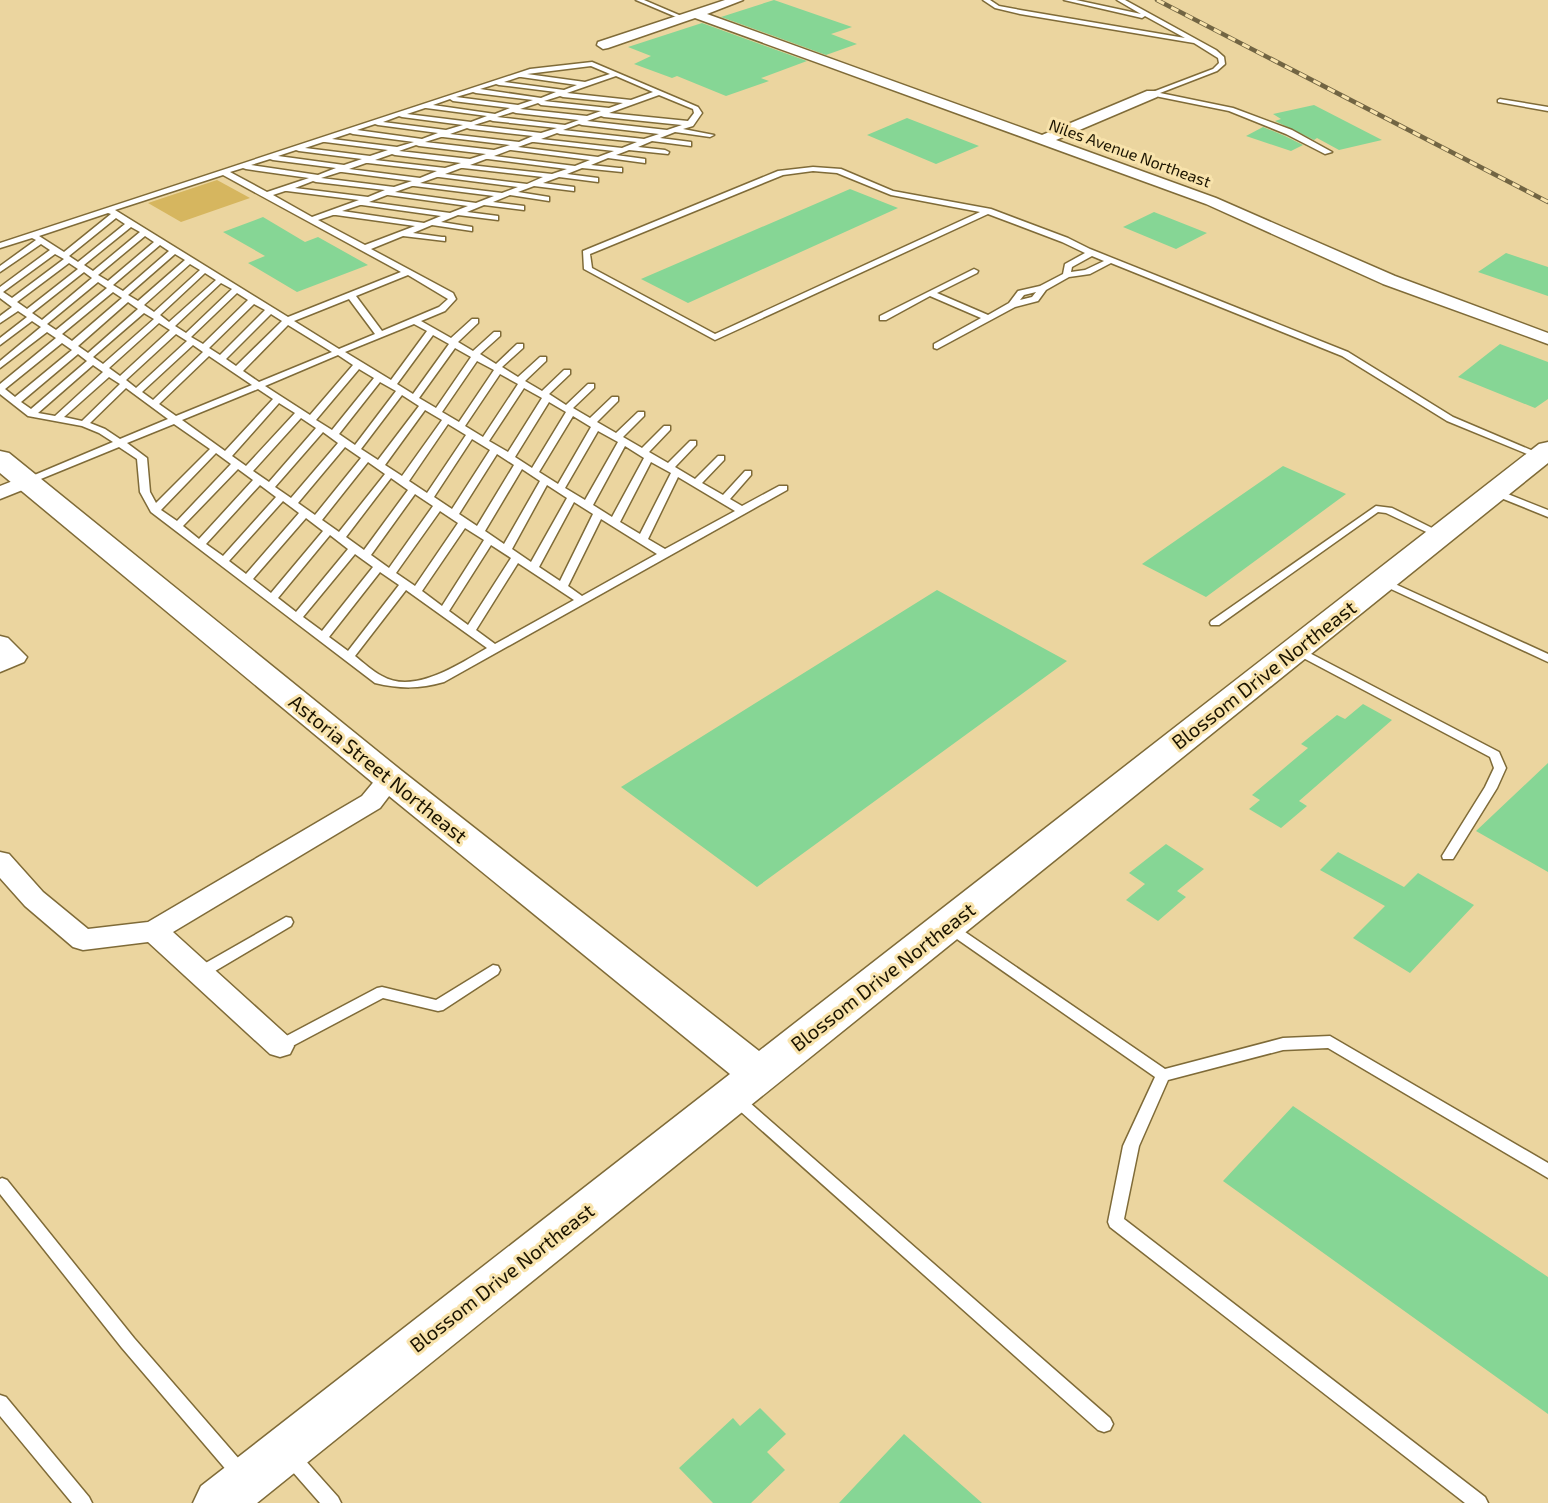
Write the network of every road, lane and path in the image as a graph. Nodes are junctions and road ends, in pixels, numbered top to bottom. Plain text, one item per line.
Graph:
1 (639, 0) edge
2 (737, 0) edge
3 (986, 0) edge
4 (1068, 0) edge
5 (1120, 0) edge
6 (1097, 8) junction
7 (689, 16) junction
8 (1149, 17) junction
9 (1072, 22) junction
10 (1192, 41) junction
11 (603, 45) dead end
12 (616, 74) junction
13 (517, 75) junction
14 (494, 82) junction
15 (588, 84) junction
16 (471, 90) junction
17 (661, 92) junction
18 (562, 93) junction
19 (1152, 94) junction
20 (447, 98) junction
21 (539, 101) junction
22 (1500, 101) dead end
23 (633, 103) junction
24 (423, 106) junction
25 (516, 109) junction
26 (1548, 110) edge
27 (611, 111) junction
28 (399, 114) junction
29 (600, 115) junction
30 (493, 117) junction
31 (589, 119) junction
32 (374, 122) junction
33 (578, 123) junction
34 (690, 124) junction
35 (469, 125) junction
36 (566, 127) junction
37 (348, 131) junction
38 (555, 131) junction
39 (670, 131) junction
40 (444, 134) junction
41 (543, 135) junction
42 (710, 135) dead end
43 (532, 139) junction
44 (322, 140) junction
45 (648, 140) junction
46 (1042, 140) junction
47 (420, 142) junction
48 (520, 144) junction
49 (688, 144) dead end
50 (296, 148) junction
51 (509, 148) junction
52 (625, 148) junction
53 (394, 151) junction
54 (665, 152) dead end
55 (1328, 152) dead end
56 (496, 153) junction
57 (485, 156) junction
58 (269, 157) junction
59 (602, 157) junction
60 (369, 160) junction
61 (642, 161) dead end
62 (471, 162) junction
63 (461, 165) junction
64 (242, 166) junction
65 (579, 166) junction
66 (342, 169) junction
67 (619, 170) dead end
68 (447, 171) junction
69 (224, 172) junction
70 (436, 174) junction
71 (554, 175) junction
72 (316, 178) junction
73 (422, 180) junction
74 (595, 180) dead end
75 (411, 184) junction
76 (530, 185) junction
77 (285, 189) junction
78 (396, 189) junction
79 (571, 189) dead end
80 (386, 193) junction
81 (505, 194) junction
82 (266, 195) junction
83 (369, 199) junction
84 (546, 199) dead end
85 (359, 202) junction
86 (479, 204) junction
87 (521, 208) dead end
88 (988, 211) junction
89 (113, 212) junction
90 (333, 212) junction
91 (453, 214) junction
92 (495, 219) dead end
93 (311, 220) junction
94 (130, 223) junction
95 (426, 224) junction
96 (469, 229) dead end
97 (145, 232) junction
98 (402, 233) junction
99 (37, 238) junction
100 (442, 239) dead end
101 (160, 241) junction
102 (0, 246) edge
103 (363, 249) junction
104 (55, 250) junction
105 (175, 250) junction
106 (1092, 253) junction
107 (67, 257) junction
108 (190, 260) junction
109 (1111, 260) junction
110 (81, 267) junction
111 (205, 269) junction
112 (0, 270) edge
113 (974, 271) dead end
114 (406, 273) junction
115 (1067, 275) junction
116 (95, 277) junction
117 (221, 279) junction
118 (110, 287) junction
119 (237, 289) junction
120 (930, 293) junction
121 (351, 295) junction
122 (126, 297) junction
123 (254, 299) junction
124 (12, 302) edge
125 (141, 307) junction
126 (270, 310) junction
127 (157, 317) junction
128 (883, 318) dead end
129 (988, 318) junction
130 (0, 320) edge
131 (288, 320) junction
132 (414, 320) junction
133 (475, 321) dead end
134 (44, 326) junction
135 (173, 328) junction
136 (432, 330) junction
137 (380, 334) junction
138 (497, 334) dead end
139 (59, 336) junction
140 (189, 339) junction
141 (1548, 339) edge
142 (0, 342) edge
143 (453, 343) junction
144 (937, 345) dead end
145 (520, 346) dead end
146 (75, 347) junction
147 (206, 350) junction
148 (339, 352) junction
149 (475, 356) junction
150 (91, 359) junction
151 (543, 359) dead end
152 (220, 360) junction
153 (358, 364) junction
154 (0, 365) edge
155 (498, 369) junction
156 (107, 370) junction
157 (237, 371) junction
158 (567, 372) dead end
159 (379, 377) junction
160 (123, 382) junction
161 (521, 382) junction
162 (259, 385) junction
163 (392, 385) junction
164 (591, 386) dead end
165 (0, 389) edge
166 (401, 391) junction
167 (137, 392) junction
168 (545, 396) junction
169 (279, 399) junction
170 (414, 399) junction
171 (615, 399) dead end
172 (15, 402) junction
173 (154, 404) junction
174 (424, 405) junction
175 (569, 410) junction
176 (300, 413) junction
177 (437, 413) junction
178 (31, 414) junction
179 (641, 414) dead end
180 (447, 419) junction
181 (56, 420) junction
182 (176, 420) junction
183 (310, 420) junction
184 (84, 424) junction
185 (594, 425) junction
186 (322, 427) junction
187 (460, 428) junction
188 (667, 428) dead end
189 (471, 434) junction
190 (333, 435) junction
191 (620, 440) junction
192 (344, 442) junction
193 (484, 442) junction
194 (120, 443) junction
195 (693, 443) dead end
196 (216, 448) junction
197 (495, 449) junction
198 (356, 450) junction
199 (1544, 453) edge
200 (646, 455) junction
201 (226, 456) junction
202 (367, 457) junction
203 (509, 458) junction
204 (721, 458) dead end
205 (0, 459) edge
206 (237, 464) junction
207 (520, 464) junction
208 (379, 466) junction
209 (673, 470) junction
210 (247, 471) junction
211 (390, 473) junction
212 (534, 473) junction
213 (748, 473) dead end
214 (259, 480) junction
215 (545, 480) junction
216 (403, 482) junction
217 (696, 484) junction
218 (14, 487) edge
219 (270, 487) junction
220 (783, 488) dead end
221 (414, 489) junction
222 (560, 489) junction
223 (1495, 492) junction
224 (282, 496) junction
225 (572, 497) junction
226 (428, 498) junction
227 (724, 500) junction
228 (292, 504) junction
229 (439, 505) junction
230 (587, 506) junction
231 (155, 510) junction
232 (742, 511) junction
233 (305, 513) junction
234 (598, 513) junction
235 (1548, 514) edge
236 (453, 515) junction
237 (316, 520) junction
238 (464, 522) junction
239 (614, 523) junction
240 (177, 527) junction
241 (329, 530) junction
242 (479, 532) junction
243 (1441, 535) junction
244 (340, 538) junction
245 (490, 539) junction
246 (642, 540) junction
247 (200, 544) junction
248 (354, 548) junction
249 (506, 550) junction
250 (664, 554) junction
251 (365, 555) junction
252 (517, 557) junction
253 (223, 562) junction
254 (379, 566) junction
255 (533, 568) junction
256 (390, 574) junction
257 (247, 580) junction
258 (1382, 581) junction
259 (405, 584) junction
260 (562, 587) junction
261 (416, 592) junction
262 (272, 598) junction
263 (581, 600) junction
264 (443, 612) junction
265 (297, 618) junction
266 (1215, 623) dead end
267 (470, 631) junction
268 (323, 637) junction
269 (0, 643) edge
270 (495, 649) junction
271 (1296, 650) junction
272 (349, 657) junction
273 (1548, 658) edge
274 (0, 665) edge
275 (390, 779) junction
276 (1448, 856) dead end
277 (0, 861) edge
278 (286, 922) dead end
279 (948, 926) junction
280 (154, 931) junction
281 (493, 970) dead end
282 (200, 973) junction
283 (280, 1046) joint
284 (1163, 1075) junction
285 (746, 1085) junction
286 (1548, 1171) edge
287 (2, 1185) dead end
288 (0, 1403) edge
289 (1104, 1424) dead end
290 (285, 1450) junction
291 (229, 1496) edge
292 (83, 1503) edge
293 (332, 1503) edge
294 (1479, 1503) edge

1 - 7 lane
2 - 7 street
3 - 9 lane
4 - 6 lane
5 - 8 lane
6 - 8 lane
6 - 9 lane
7 - 11 street
7 - 46 street, Niles Avenue Northeast
8 - 10 lane
9 - 10 lane
10 - 19 lane
12 - 13 lane
12 - 15 lane
12 - 17 lane
13 - 14 lane
13 - 15 lane
14 - 16 lane
14 - 18 lane
15 - 18 lane
16 - 20 lane
16 - 21 lane
17 - 23 lane
17 - 34 lane
18 - 21 lane
18 - 23 lane
19 - 46 street
19 - 55 lane
20 - 24 lane
20 - 25 lane
21 - 25 lane
21 - 27 lane
22 - 26 lane
23 - 27 lane
24 - 28 lane
24 - 30 lane
25 - 30 lane
25 - 31 lane
27 - 29 lane
28 - 32 lane
28 - 35 lane
29 - 31 lane
29 - 34 lane
30 - 35 lane
30 - 36 lane
31 - 33 lane
32 - 37 lane
32 - 40 lane
33 - 36 lane
33 - 39 lane
34 - 39 lane
35 - 40 lane
35 - 41 lane
36 - 38 lane
37 - 44 lane
37 - 47 lane
38 - 41 lane
38 - 45 lane
39 - 42 lane
39 - 45 lane
40 - 47 lane
40 - 48 lane
41 - 43 lane
43 - 48 lane
43 - 52 lane
44 - 50 lane
44 - 53 lane
45 - 49 lane
45 - 52 lane
46 - 141 street, Niles Avenue Northeast
47 - 53 lane
47 - 56 lane
48 - 51 lane
50 - 58 lane
50 - 60 lane
51 - 56 lane
51 - 59 lane
52 - 54 lane
52 - 59 lane
53 - 60 lane
53 - 62 lane
56 - 57 lane
57 - 62 lane
57 - 65 lane
58 - 64 lane
58 - 66 lane
59 - 61 lane
59 - 65 lane
60 - 66 lane
60 - 68 lane
62 - 63 lane
63 - 68 lane
63 - 71 lane
64 - 69 lane
64 - 72 lane
65 - 67 lane
65 - 71 lane
66 - 72 lane
66 - 73 lane
68 - 70 lane
69 - 82 lane
69 - 89 lane
70 - 73 lane
70 - 76 lane
71 - 74 lane
71 - 76 lane
72 - 77 lane
72 - 78 lane
73 - 75 lane
75 - 78 lane
75 - 81 lane
76 - 79 lane
76 - 81 lane
77 - 82 lane
77 - 83 lane
78 - 80 lane
80 - 83 lane
80 - 86 lane
81 - 84 lane
81 - 86 lane
82 - 93 lane
83 - 85 lane
85 - 90 lane
85 - 91 lane
86 - 87 lane
86 - 91 lane
88 - 88 lane
88 - 106 lane
89 - 94 lane
89 - 99 lane
89 - 107 lane
90 - 93 lane
90 - 95 lane
91 - 92 lane
91 - 95 lane
93 - 103 lane
94 - 97 lane
94 - 110 lane
95 - 96 lane
95 - 98 lane
97 - 101 lane
97 - 116 lane
98 - 100 lane
98 - 103 lane
99 - 102 lane
99 - 104 lane
99 - 112 lane
101 - 105 lane
101 - 118 lane
103 - 114 lane
104 - 107 lane
104 - 124 lane
105 - 108 lane
105 - 122 lane
106 - 109 lane
106 - 115 lane
107 - 110 lane
107 - 124 lane
108 - 111 lane
108 - 125 lane
109 - 115 lane
109 - 199 lane
110 - 116 lane
110 - 124 lane
111 - 117 lane
111 - 127 lane
113 - 120 lane
114 - 121 lane
114 - 132 lane
115 - 129 lane
116 - 118 lane
116 - 134 lane
117 - 119 lane
117 - 135 lane
118 - 122 lane
118 - 139 lane
119 - 123 lane
119 - 140 lane
120 - 128 lane
120 - 129 lane
121 - 131 lane
121 - 137 lane
122 - 125 lane
122 - 146 lane
123 - 126 lane
123 - 147 lane
124 - 130 lane
124 - 134 lane
124 - 142 lane
125 - 127 lane
125 - 150 lane
126 - 131 lane
126 - 152 lane
127 - 135 lane
127 - 156 lane
129 - 144 lane
131 - 148 lane
131 - 157 lane
132 - 136 lane
132 - 137 lane
133 - 143 lane
134 - 139 lane
134 - 154 lane
135 - 140 lane
135 - 160 lane
136 - 143 lane
136 - 163 lane
137 - 148 lane
138 - 149 lane
139 - 146 lane
139 - 165 lane
140 - 147 lane
140 - 167 lane
143 - 149 lane
143 - 170 lane
145 - 155 lane
146 - 150 lane
146 - 172 lane
147 - 152 lane
147 - 173 lane
148 - 153 lane
148 - 162 lane
149 - 155 lane
149 - 177 lane
150 - 156 lane
150 - 178 lane
151 - 161 lane
152 - 157 lane
153 - 159 lane
153 - 183 lane
155 - 161 lane
155 - 187 lane
156 - 160 lane
156 - 181 lane
157 - 162 lane
158 - 168 lane
159 - 163 lane
159 - 190 lane
160 - 167 lane
160 - 184 lane
161 - 168 lane
161 - 193 lane
162 - 169 lane
162 - 182 lane
163 - 166 lane
164 - 175 lane
165 - 172 lane
166 - 170 lane
166 - 198 lane
167 - 173 lane
168 - 175 lane
168 - 203 lane
169 - 176 lane
169 - 201 lane
170 - 174 lane
171 - 185 lane
172 - 178 lane
173 - 182 lane
174 - 177 lane
174 - 208 lane
175 - 185 lane
175 - 212 lane
176 - 183 lane
176 - 210 lane
177 - 180 lane
178 - 181 lane
179 - 191 lane
180 - 187 lane
180 - 216 lane
181 - 184 lane
182 - 194 lane
182 - 196 lane
183 - 186 lane
184 - 194 lane
185 - 191 lane
185 - 222 lane
186 - 190 lane
186 - 219 lane
187 - 189 lane
188 - 200 lane
189 - 193 lane
189 - 226 lane
190 - 192 lane
191 - 200 lane
191 - 230 lane
192 - 198 lane
192 - 228 lane
193 - 197 lane
194 - 218 lane
194 - 231 lane
195 - 209 lane
196 - 201 lane
196 - 231 lane
197 - 203 lane
197 - 236 lane
198 - 202 lane
199 - 223 street, Blossom Drive Northeast
200 - 209 lane
200 - 239 lane
201 - 206 lane
202 - 208 lane
202 - 237 lane
203 - 207 lane
204 - 217 lane
205 - 218 street, Astoria Street Northeast
206 - 210 lane
206 - 240 lane
207 - 212 lane
207 - 242 lane
208 - 211 lane
209 - 217 lane
209 - 246 lane
210 - 214 lane
211 - 216 lane
211 - 244 lane
212 - 215 lane
213 - 227 lane
214 - 219 lane
214 - 247 lane
215 - 222 lane
215 - 249 lane
216 - 221 lane
217 - 227 lane
218 - 275 street, Astoria Street Northeast
219 - 224 lane
220 - 232 lane
221 - 226 lane
221 - 251 lane
222 - 225 lane
223 - 235 lane
223 - 243 street, Blossom Drive Northeast
224 - 228 lane
224 - 253 lane
225 - 230 lane
225 - 255 lane
226 - 229 lane
227 - 232 lane
228 - 233 lane
229 - 236 lane
229 - 256 lane
230 - 234 lane
231 - 240 lane
232 - 250 lane
233 - 237 lane
233 - 257 lane
234 - 239 lane
234 - 260 lane
236 - 238 lane
237 - 241 lane
238 - 242 lane
238 - 261 lane
239 - 246 lane
240 - 247 lane
241 - 244 lane
241 - 262 lane
242 - 245 lane
243 - 258 street, Blossom Drive Northeast
243 - 266 lane
244 - 248 lane
245 - 249 lane
245 - 264 lane
246 - 250 lane
247 - 253 lane
248 - 251 lane
248 - 265 lane
249 - 252 lane
250 - 263 lane
251 - 254 lane
252 - 255 lane
252 - 267 lane
253 - 257 lane
254 - 256 lane
254 - 268 lane
255 - 260 lane
256 - 259 lane
257 - 262 lane
258 - 271 street, Blossom Drive Northeast
258 - 273 lane
259 - 261 lane
259 - 272 lane
260 - 263 lane
261 - 264 lane
262 - 265 lane
263 - 270 lane
264 - 267 lane
265 - 268 lane
267 - 270 lane
268 - 272 lane
269 - 274 street
270 - 272 lane
271 - 276 lane
271 - 279 street, Blossom Drive Northeast
275 - 280 street
275 - 285 street, Astoria Street Northeast
277 - 280 street
278 - 282 lane
279 - 284 lane
279 - 285 street, Blossom Drive Northeast
280 - 282 street
281 - 283 lane
282 - 283 street
284 - 286 lane
284 - 294 lane
285 - 289 lane
285 - 290 street, Blossom Drive Northeast
287 - 291 lane
288 - 292 lane
290 - 291 street, Blossom Drive Northeast
290 - 293 lane

